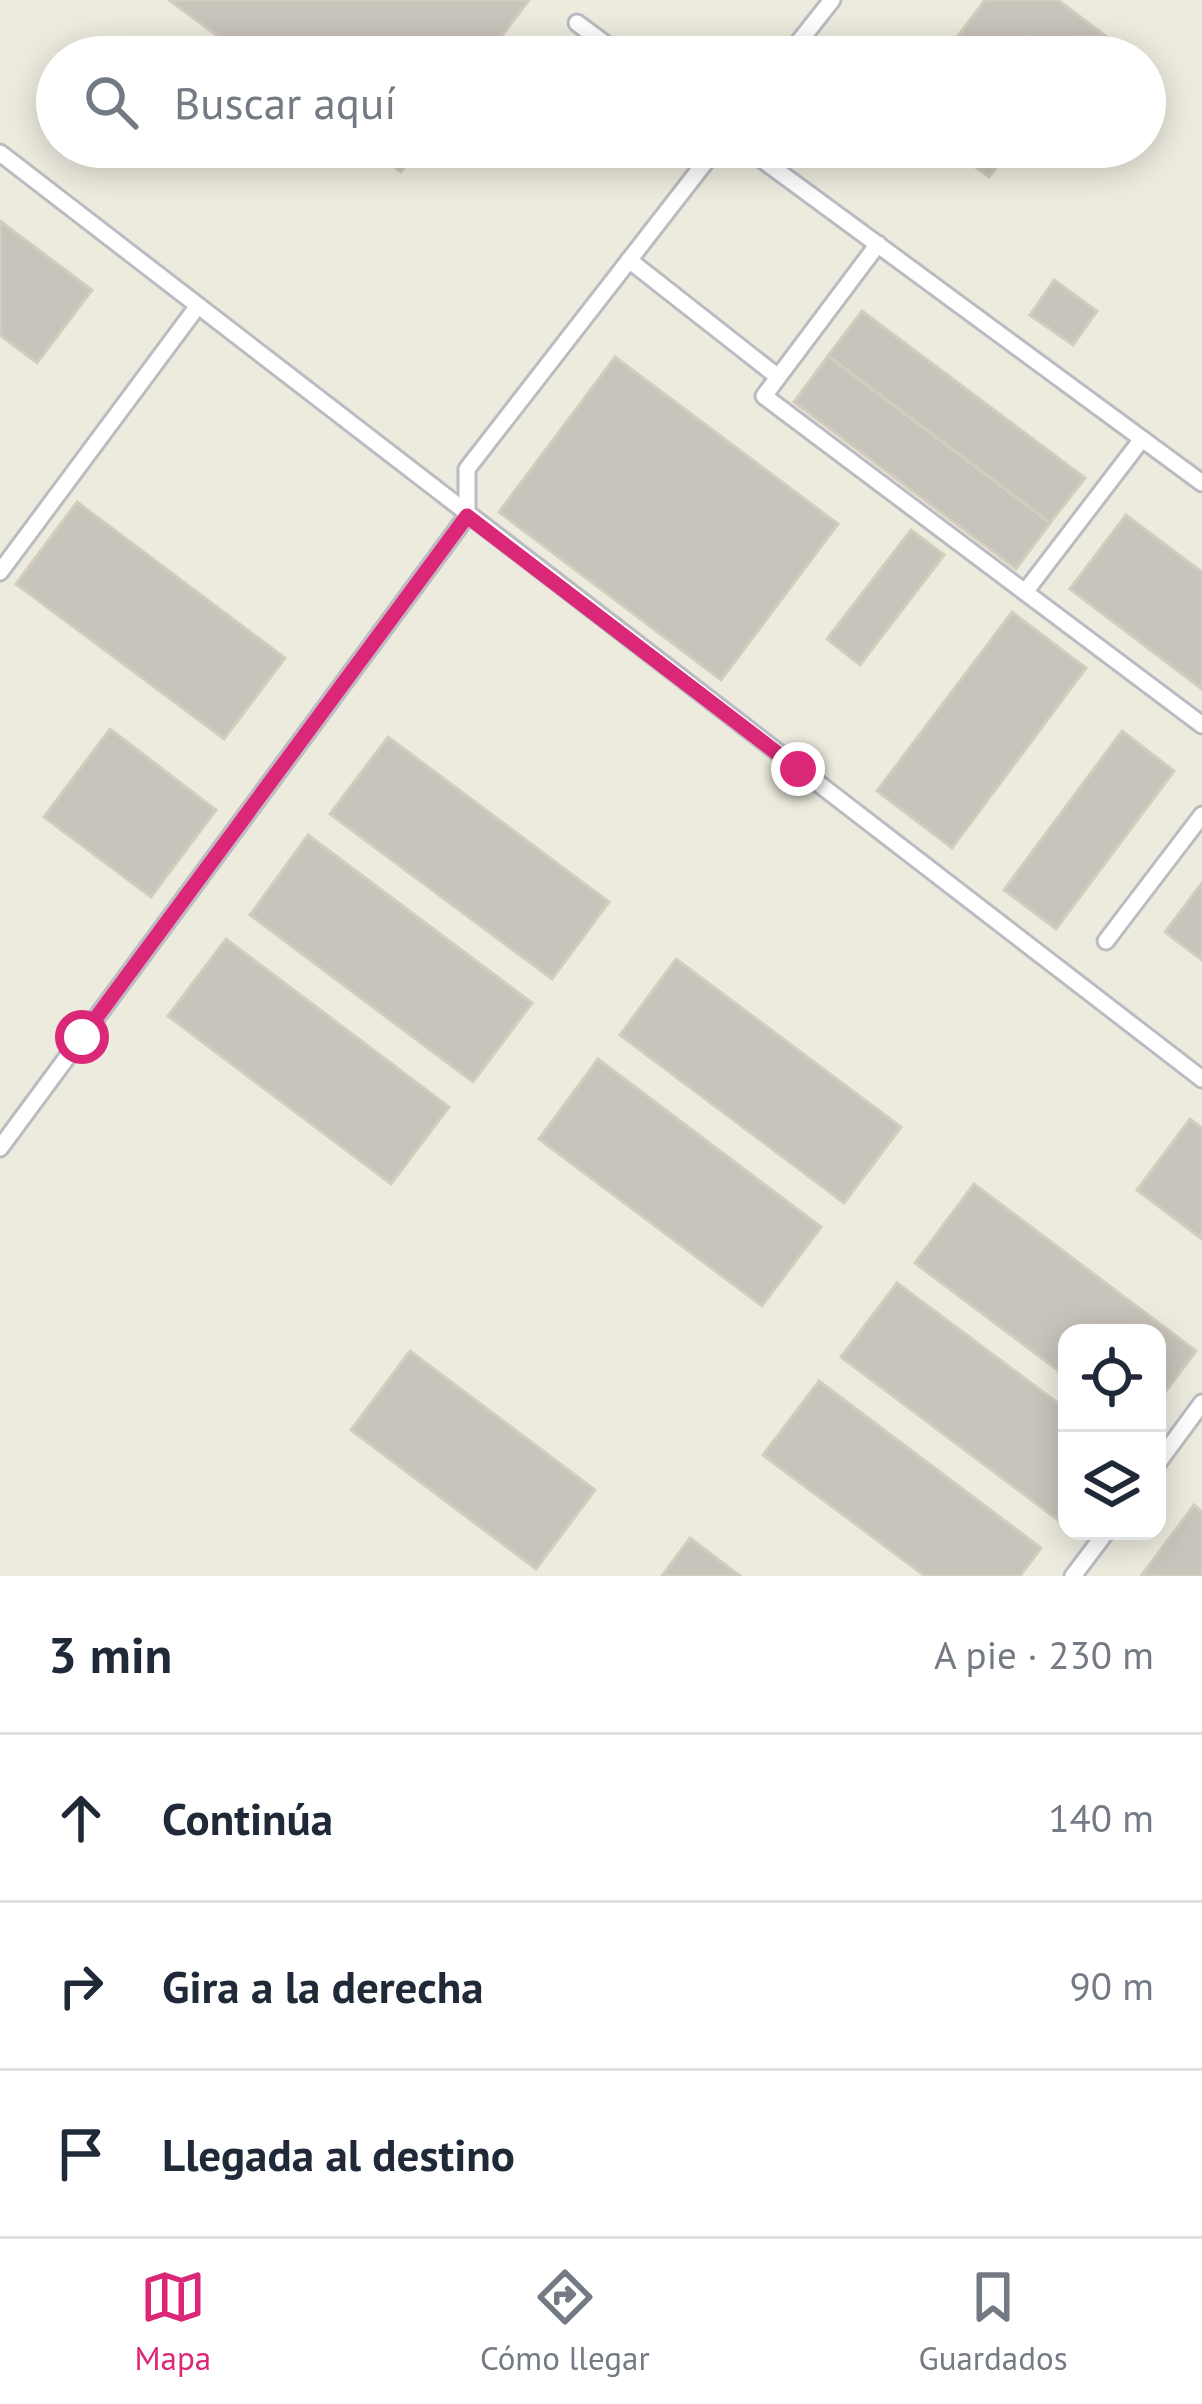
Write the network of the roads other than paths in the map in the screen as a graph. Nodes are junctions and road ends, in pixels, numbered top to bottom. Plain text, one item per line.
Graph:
1 (832, 0) edge
2 (578, 23) dead end
3 (595, 36) edge
4 (804, 36) edge
5 (0, 154) edge
6 (701, 168) edge
7 (774, 168) edge
8 (878, 244) junction
9 (629, 260) junction
10 (197, 307) junction
11 (778, 377) junction
12 (1142, 440) junction
13 (1202, 484) edge
14 (467, 516) junction
15 (0, 572) edge
16 (1025, 592) junction
17 (1202, 725) edge
18 (1202, 815) edge
19 (1106, 941) dead end
20 (1202, 1079) edge
21 (0, 1148) edge
22 (1202, 1403) edge
23 (1166, 1452) edge
24 (1100, 1540) edge
25 (1073, 1576) edge

1 - 4 lane
2 - 3 lane
5 - 10 lane
6 - 9 lane
7 - 8 lane
8 - 11 lane
8 - 12 lane
9 - 11 lane
9 - 14 lane
10 - 14 lane
10 - 15 lane
11 - 16 lane
12 - 13 lane
12 - 16 lane
14 - 20 lane
14 - 21 lane
16 - 17 lane
18 - 19 lane
22 - 23 lane
24 - 25 lane

